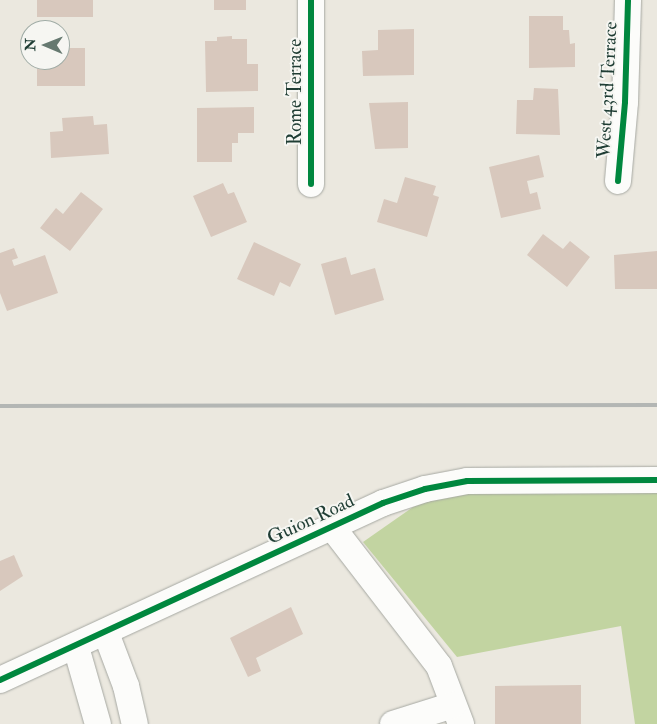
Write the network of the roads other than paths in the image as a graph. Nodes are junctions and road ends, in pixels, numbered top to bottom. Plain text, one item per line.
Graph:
1 (310, 0) edge
2 (628, 0) edge
3 (618, 181) dead end
4 (311, 184) dead end
5 (657, 480) edge
6 (332, 527) junction
7 (106, 633) junction
8 (76, 647) junction
9 (0, 680) edge
10 (457, 714) edge
11 (98, 724) edge
12 (135, 724) edge
13 (393, 724) edge

1 - 4 street, Rome Terrace
2 - 3 street, West 43rd Terrace
5 - 6 street, Guion Road
6 - 7 street, Guion Road
6 - 10 street
7 - 8 street, Guion Road
7 - 12 street
8 - 9 street, Guion Road
8 - 11 street
10 - 13 street

